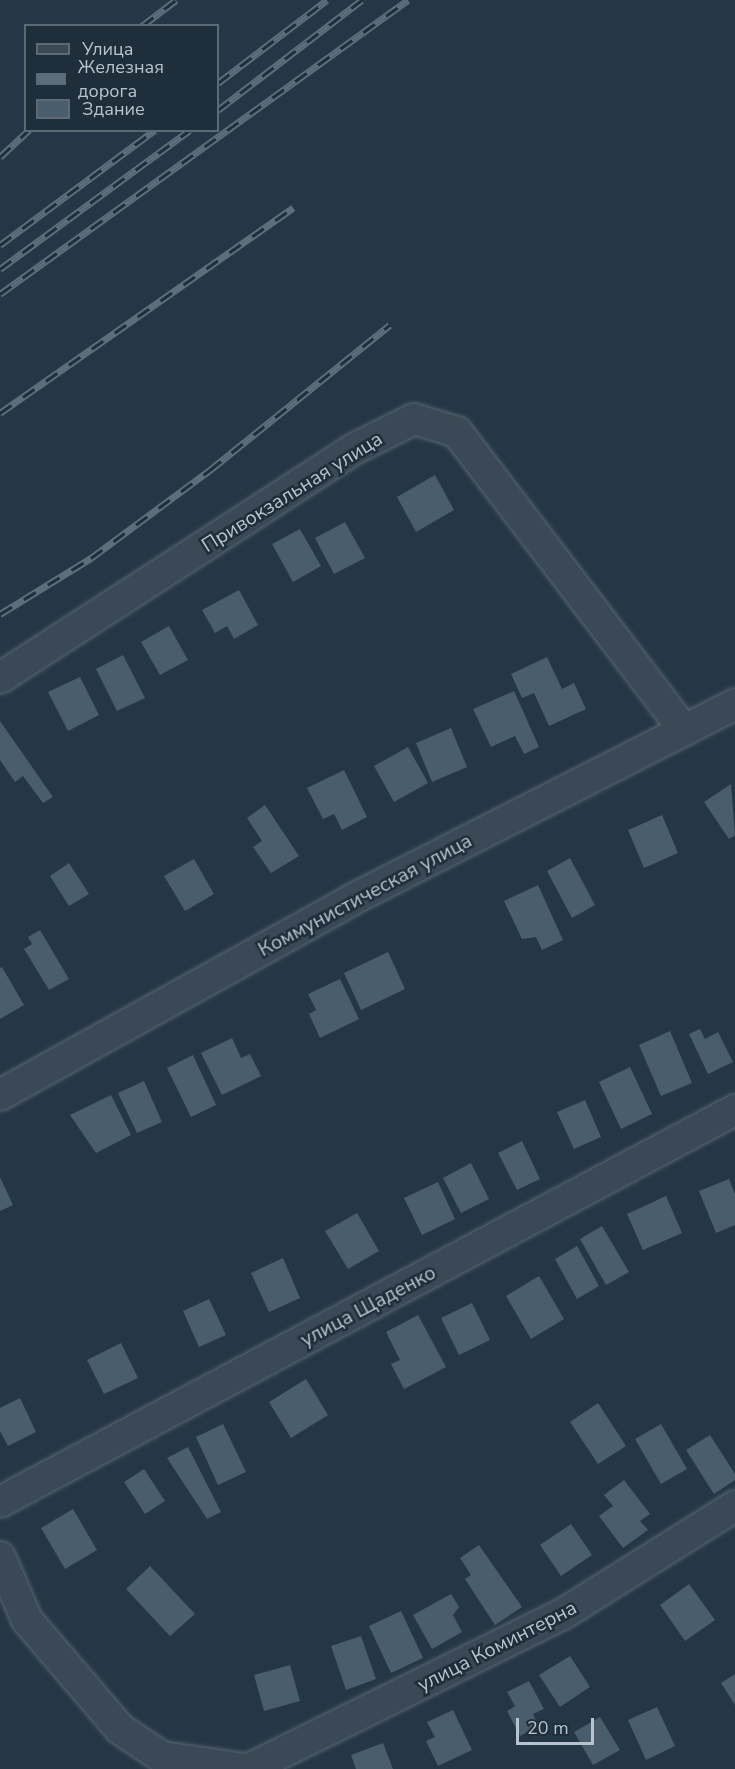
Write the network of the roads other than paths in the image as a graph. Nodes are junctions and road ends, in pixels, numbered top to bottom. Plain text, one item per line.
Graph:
1 (0, 678) edge
2 (735, 704) edge
3 (684, 730) junction
4 (0, 1095) edge
5 (735, 1110) edge
6 (0, 1502) edge
7 (735, 1506) edge
8 (0, 1557) edge
9 (244, 1769) edge
10 (249, 1769) edge

1 - 3 street, Привокзальная улица
2 - 3 street, Коммунистическая улица
3 - 4 street, Коммунистическая улица
5 - 6 street, улица Щаденко
7 - 10 street, улица Коминтерна
8 - 9 street

